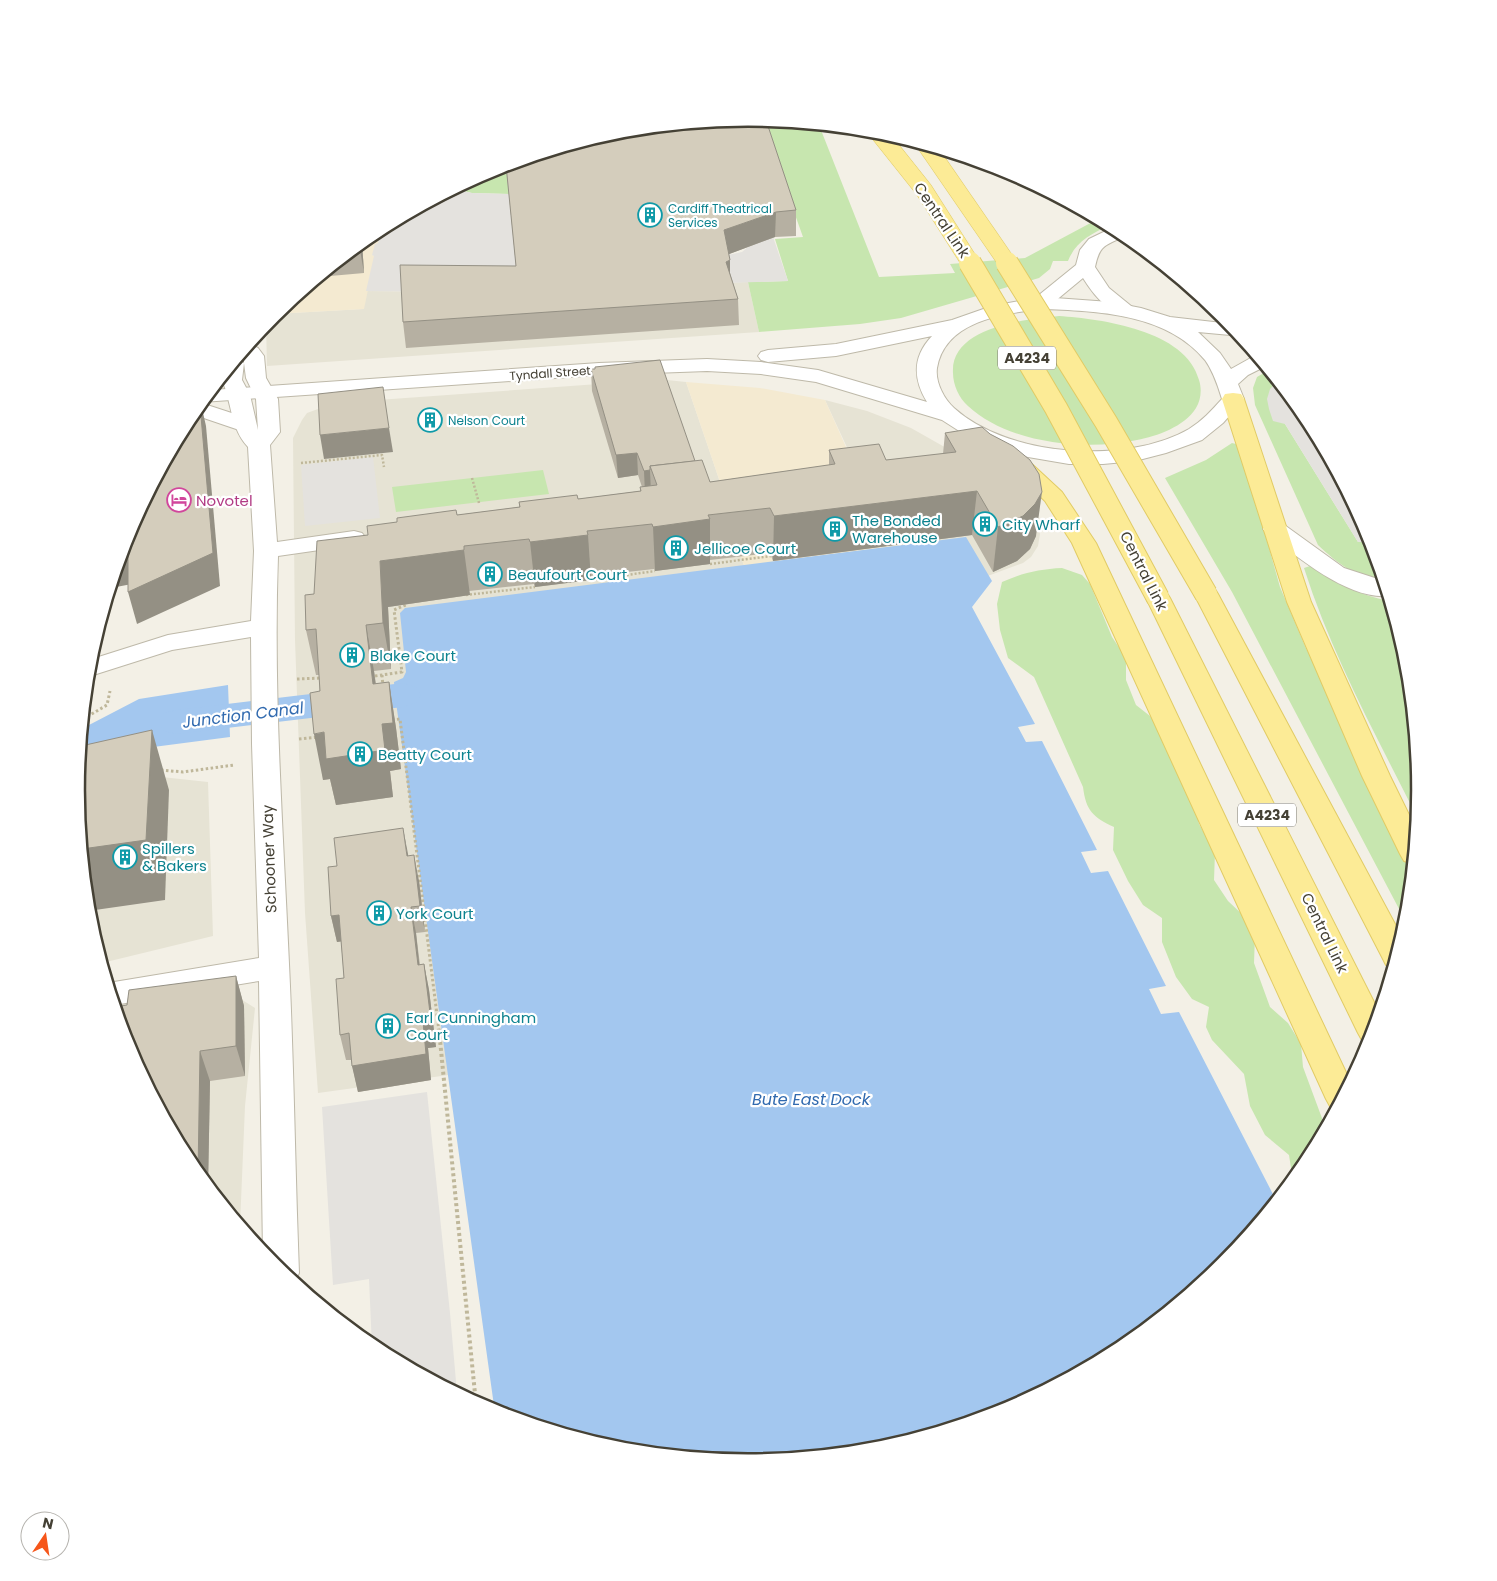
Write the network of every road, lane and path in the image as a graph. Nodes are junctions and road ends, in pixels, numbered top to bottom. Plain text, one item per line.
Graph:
1 (887, 142) edge
2 (932, 153) edge
3 (1111, 236) edge
4 (1085, 267) junction
5 (1041, 303) junction
6 (1126, 310) junction
7 (1166, 323) junction
8 (956, 325) junction
9 (1226, 330) edge
10 (251, 352) edge
11 (1255, 363) edge
12 (231, 380) edge
13 (261, 385) junction
14 (1230, 391) junction
15 (205, 411) edge
16 (948, 415) junction
17 (245, 425) junction
18 (996, 443) junction
19 (260, 445) junction
20 (301, 463) dead end
21 (384, 467) dead end
22 (472, 478) dead end
23 (479, 503) dead end
24 (1275, 529) junction
25 (372, 536) edge
26 (266, 551) junction
27 (771, 556) edge
28 (710, 564) edge
29 (655, 572) edge
30 (591, 580) dead end
31 (535, 587) edge
32 (1380, 588) edge
33 (460, 596) edge
34 (414, 603) edge
35 (263, 627) junction
36 (97, 666) edge
37 (382, 675) junction
38 (322, 676) edge
39 (375, 676) dead end
40 (326, 681) edge
41 (384, 693) edge
42 (388, 721) edge
43 (265, 744) junction
44 (155, 770) dead end
45 (1410, 845) edge
46 (1392, 948) edge
47 (274, 967) junction
48 (117, 993) edge
49 (1369, 1023) edge
50 (1339, 1093) edge
51 (282, 1262) edge
52 (475, 1395) edge

1 - 49 main road, Central Link / A4234, bridge
2 - 46 main road, Central Link / A4234, bridge
3 - 4 street
4 - 5 street
4 - 6 street
5 - 6 street
5 - 8 street
6 - 7 street
7 - 9 street
7 - 14 street
8 - 13 street, Tyndall Street
8 - 16 street
10 - 13 street, Schooner Way
11 - 14 street
12 - 13 street, Tyndall Street
12 - 17 street
13 - 16 street, Tyndall Street
13 - 19 street, Schooner Way
14 - 18 street
14 - 24 main road
15 - 17 street
16 - 18 street
17 - 19 street
18 - 50 main road
19 - 26 street, Schooner Way
20 - 21 path
22 - 23 path
24 - 32 street
24 - 45 main road
25 - 26 street
26 - 35 street, Schooner Way
27 - 28 path
29 - 30 path
31 - 33 path
34 - 37 path
35 - 36 street
35 - 43 street, Schooner Way
37 - 39 path
37 - 41 path
38 - 40 path
42 - 52 path
43 - 44 path
43 - 47 street, Schooner Way
47 - 48 street
47 - 51 street, Schooner Way

